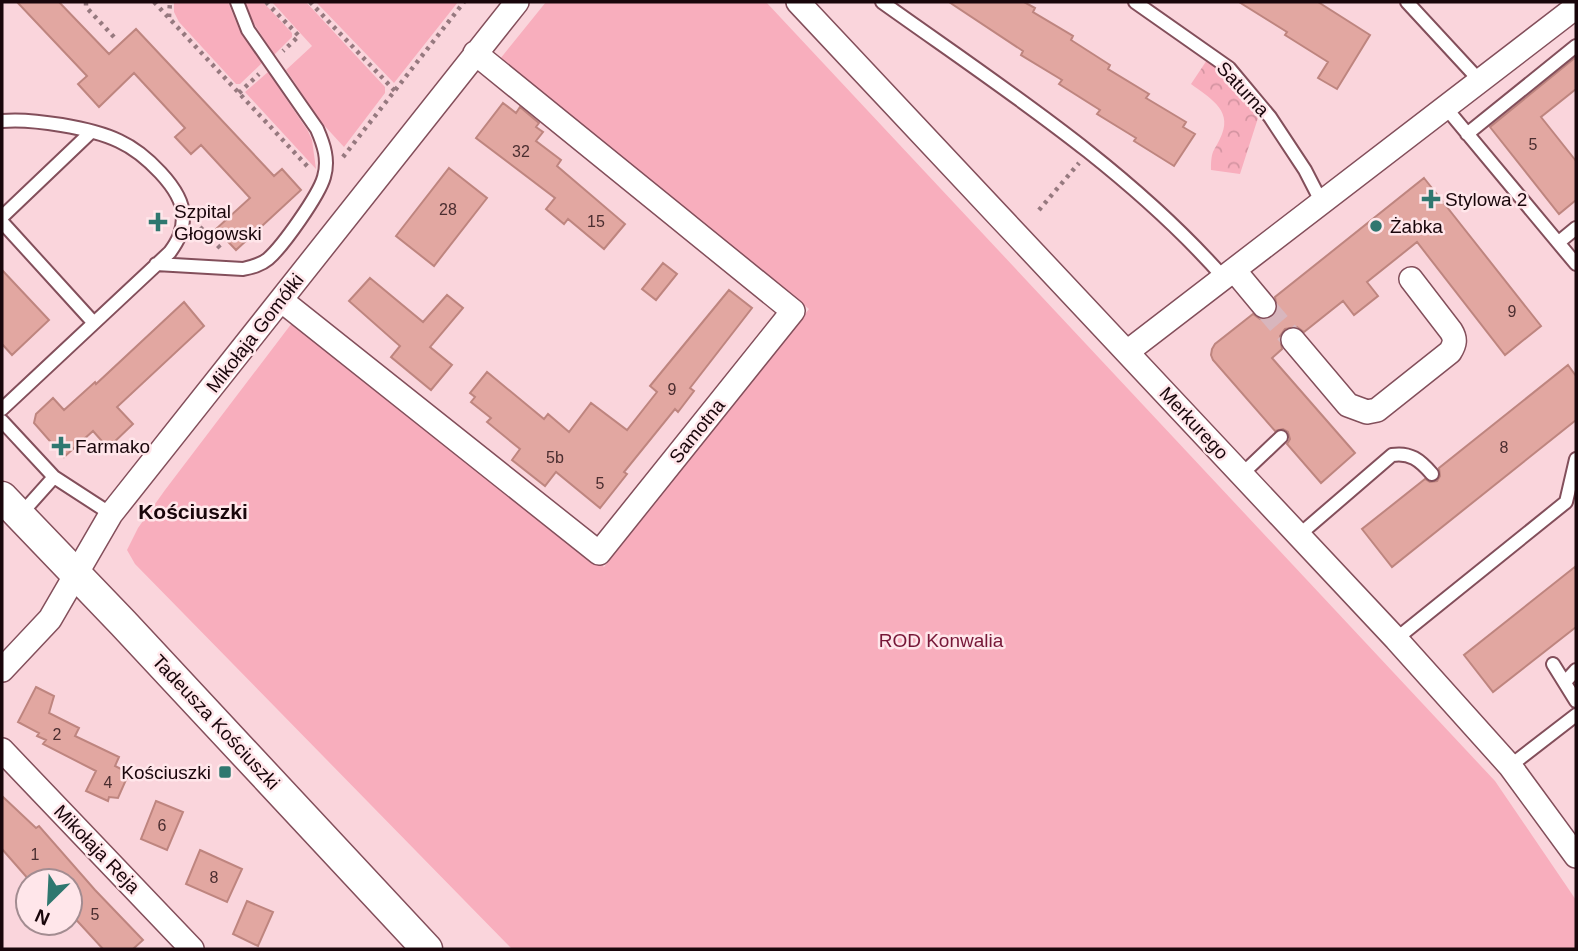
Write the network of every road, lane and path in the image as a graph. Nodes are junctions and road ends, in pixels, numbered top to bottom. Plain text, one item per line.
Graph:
1 (86, 2) edge
2 (155, 2) edge
3 (170, 2) edge
4 (237, 2) edge
5 (310, 2) edge
6 (464, 2) edge
7 (517, 2) edge
8 (798, 2) edge
9 (882, 2) edge
10 (1135, 2) edge
11 (1407, 2) edge
12 (1576, 8) edge
13 (169, 17) junction
14 (114, 37) dead end
15 (1576, 46) edge
16 (475, 53) junction
17 (1480, 81) junction
18 (395, 91) junction
19 (1446, 108) junction
20 (2, 121) edge
21 (90, 133) junction
22 (1467, 134) junction
23 (1088, 152) junction
24 (312, 171) dead end
25 (321, 186) junction
26 (1322, 202) junction
27 (1039, 210) dead end
28 (2, 219) edge
29 (193, 219) dead end
30 (1576, 228) edge
31 (1559, 242) junction
32 (232, 260) dead end
33 (156, 264) junction
34 (1576, 264) edge
35 (1229, 274) junction
36 (1411, 279) dead end
37 (281, 300) junction
38 (1264, 306) tunnel mouth
39 (93, 322) junction
40 (1293, 341) tunnel mouth
41 (1127, 352) junction
42 (2, 409) edge
43 (2, 421) edge
44 (1281, 437) dead end
45 (1576, 459) edge
46 (1242, 474) junction
47 (1432, 474) dead end
48 (54, 477) junction
49 (1571, 502) edge
50 (11, 506) edge
51 (111, 514) junction
52 (1299, 535) junction
53 (75, 574) junction
54 (1396, 639) junction
55 (1553, 664) dead end
56 (2, 670) edge
57 (1576, 670) edge
58 (1566, 681) junction
59 (1576, 701) edge
60 (1576, 715) edge
61 (2, 750) edge
62 (1510, 766) junction
63 (1576, 856) edge
64 (192, 949) edge
65 (427, 949) edge

1 - 14 path
2 - 13 path
3 - 13 path
4 - 25 lane
5 - 18 path
6 - 18 path
7 - 16 street, Mikołaja Gomółki
8 - 41 street, Merkurego
9 - 23 lane
10 - 26 lane, Saturna
11 - 17 lane
12 - 17 street
13 - 24 path
15 - 22 lane
16 - 37 street, Mikołaja Gomółki
16 - 37 street, Samotna
17 - 19 street
18 - 25 path
19 - 22 lane
19 - 26 street
20 - 21 lane
21 - 28 lane
21 - 33 lane
22 - 31 lane
23 - 27 path
23 - 35 lane
25 - 33 lane
26 - 35 street
28 - 39 lane
29 - 32 path
30 - 31 lane
31 - 34 lane
33 - 39 lane
35 - 38 street
35 - 41 street
36 - 40 street
37 - 51 street, Mikołaja Gomółki
39 - 42 lane
41 - 46 street, Merkurego
43 - 48 lane
44 - 46 lane
45 - 49 lane
46 - 52 street, Merkurego
47 - 52 lane
48 - 50 lane
48 - 51 lane
49 - 54 lane
50 - 53 street, Tadeusza Kościuszki
51 - 53 street, Mikołaja Gomółki
52 - 54 street, Merkurego
53 - 56 street, Mikołaja Gomółki
53 - 65 street, Tadeusza Kościuszki
54 - 62 street, Merkurego
55 - 58 lane
57 - 58 lane
58 - 59 lane
60 - 62 lane
61 - 64 street, Mikołaja Reja
62 - 63 street, Merkurego

